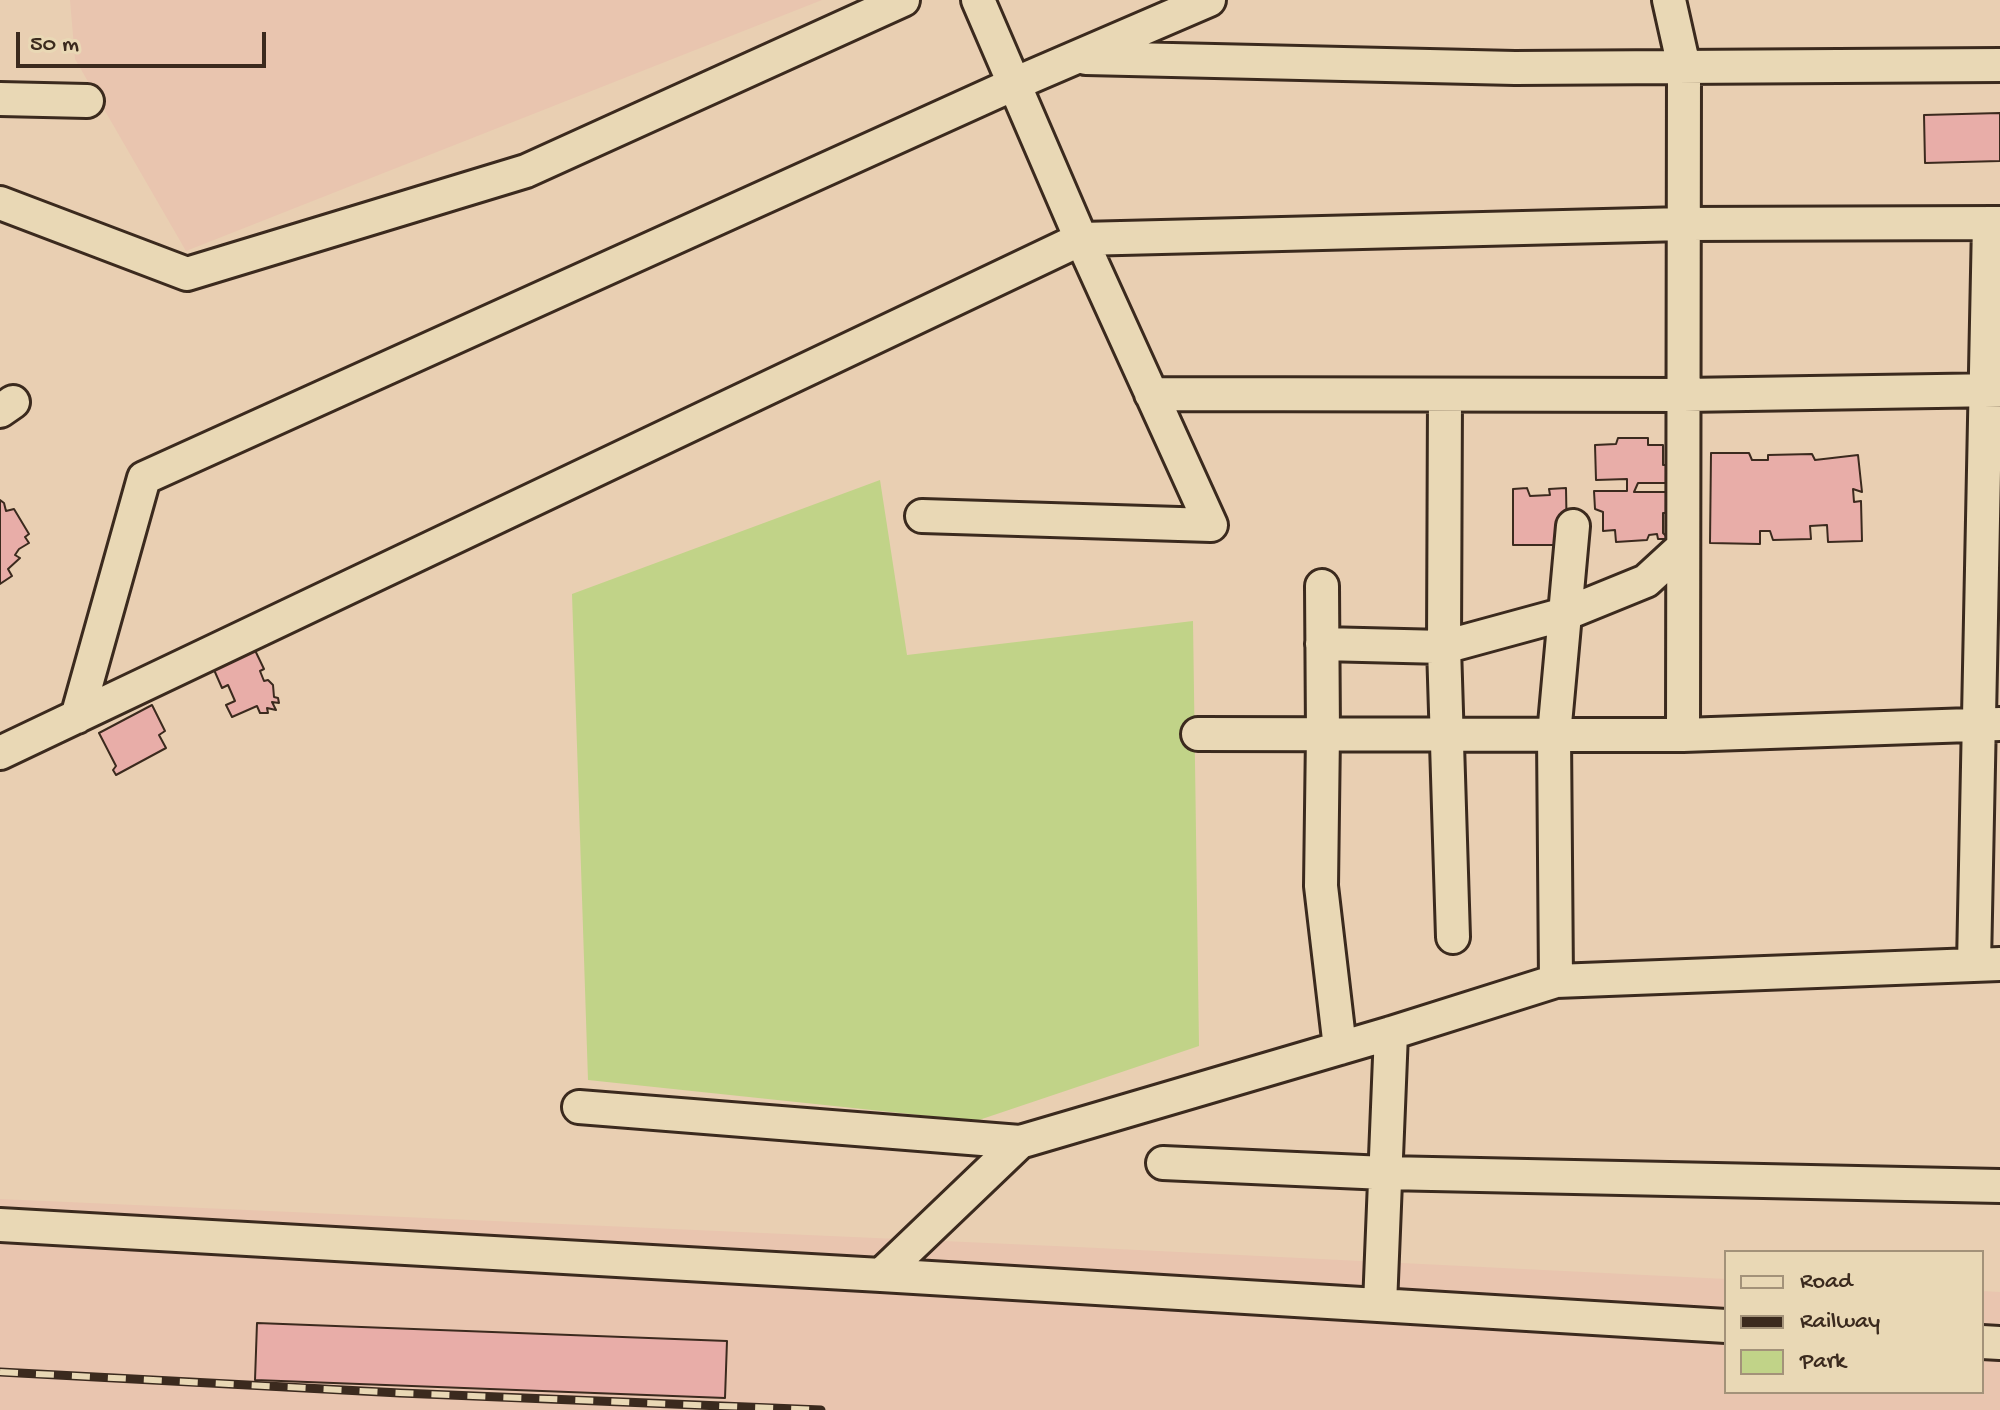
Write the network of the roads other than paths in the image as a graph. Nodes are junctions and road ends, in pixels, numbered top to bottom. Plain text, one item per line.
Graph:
1 (903, 0) edge
2 (978, 0) edge
3 (1209, 0) edge
4 (1669, 0) edge
5 (1075, 57) junction
6 (2000, 65) edge
7 (1684, 67) junction
8 (1014, 84) junction
9 (0, 99) edge
10 (87, 101) dead end
11 (0, 203) edge
12 (1995, 223) edge
13 (1684, 224) junction
14 (1081, 239) junction
15 (1993, 390) edge
16 (1151, 394) junction
17 (1445, 395) junction
18 (1684, 395) junction
19 (922, 516) dead end
20 (1573, 526) dead end
21 (1683, 547) junction
22 (1322, 586) dead end
23 (1565, 614) junction
24 (1322, 644) junction
25 (1444, 647) junction
26 (77, 717) junction
27 (1989, 724) edge
28 (1198, 734) dead end
29 (1323, 734) junction
30 (1446, 734) junction
31 (1554, 735) junction
32 (1683, 735) junction
33 (0, 753) edge
34 (1453, 937) dead end
35 (1987, 964) edge
36 (1556, 981) junction
37 (1391, 1033) junction
38 (1340, 1048) junction
39 (579, 1107) dead end
40 (1020, 1142) junction
41 (1163, 1163) dead end
42 (1385, 1173) junction
43 (2000, 1186) edge
44 (0, 1225) edge
45 (881, 1275) junction
46 (1380, 1305) junction
47 (1724, 1326) edge

1 - 11 street
2 - 8 street
3 - 5 street
4 - 7 street
5 - 7 street
5 - 8 street
6 - 7 street
7 - 13 street
8 - 14 street
8 - 26 street
9 - 10 street
12 - 13 street
12 - 15 street
13 - 14 street
13 - 18 street
14 - 16 street
14 - 26 street
15 - 18 street
15 - 27 street
16 - 17 street
16 - 19 street
17 - 18 street
17 - 25 street
18 - 21 street
20 - 23 street
21 - 23 street
21 - 32 street
22 - 24 street
23 - 25 street
23 - 31 street
24 - 25 street
24 - 29 street
25 - 30 street
26 - 33 street
27 - 32 street
27 - 35 street
28 - 29 street
29 - 30 street
29 - 38 street
30 - 31 street
30 - 34 street
31 - 32 street
31 - 36 street
35 - 36 street
36 - 37 street
37 - 38 street
37 - 42 street
38 - 40 street
39 - 40 street
40 - 45 street
41 - 42 street
42 - 43 street
42 - 46 street
44 - 45 street
45 - 46 street
46 - 47 street

